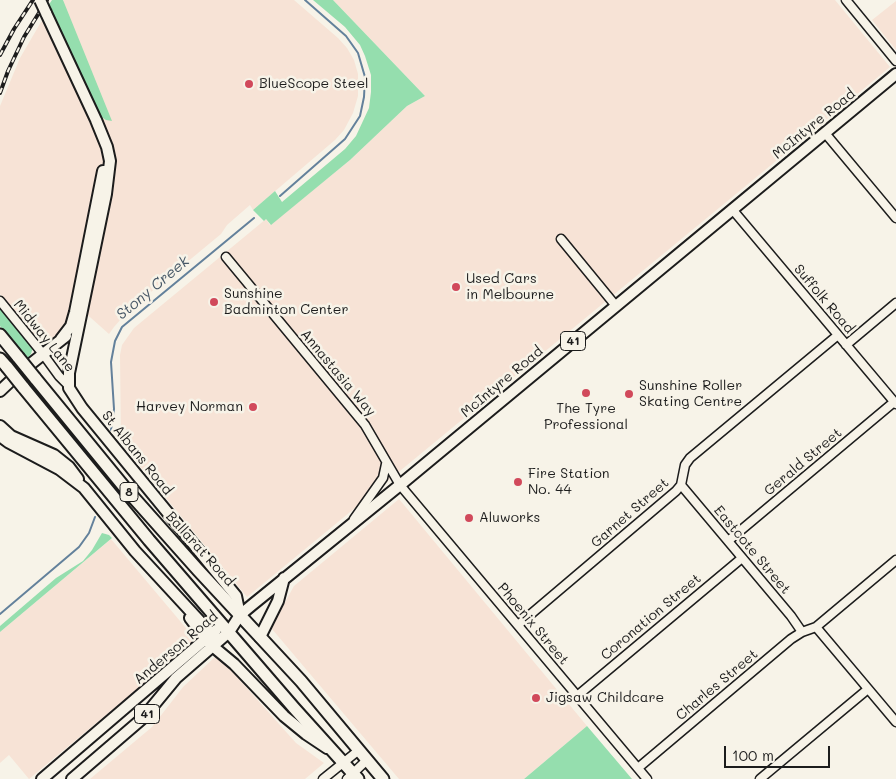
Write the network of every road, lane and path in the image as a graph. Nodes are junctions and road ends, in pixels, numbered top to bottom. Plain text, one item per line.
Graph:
1 (40, 0) edge
2 (846, 0) edge
3 (896, 61) edge
4 (896, 74) edge
5 (825, 133) junction
6 (732, 209) junction
7 (896, 218) edge
8 (561, 239) dead end
9 (226, 257) dead end
10 (88, 268) junction
11 (0, 301) edge
12 (896, 303) edge
13 (616, 306) junction
14 (80, 320) junction
15 (0, 335) edge
16 (838, 335) junction
17 (61, 339) junction
18 (846, 345) junction
19 (43, 354) junction
20 (3, 363) edge
21 (68, 386) junction
22 (0, 392) edge
23 (895, 403) edge
24 (0, 426) edge
25 (0, 436) edge
26 (386, 464) junction
27 (59, 465) junction
28 (400, 485) junction
29 (681, 485) junction
30 (348, 528) junction
31 (728, 541) junction
32 (742, 558) junction
33 (896, 561) edge
34 (169, 562) junction
35 (156, 574) junction
36 (284, 578) junction
37 (240, 615) junction
38 (518, 625) junction
39 (816, 627) junction
40 (226, 628) junction
41 (802, 632) junction
42 (260, 637) junction
43 (212, 640) junction
44 (868, 688) junction
45 (577, 696) junction
46 (896, 722) edge
47 (359, 750) junction
48 (335, 753) junction
49 (367, 760) junction
50 (344, 762) junction
51 (638, 768) junction
52 (353, 777) edge
53 (45, 778) edge
54 (72, 779) edge
55 (323, 779) edge
56 (383, 779) edge
57 (646, 779) edge
58 (760, 779) edge

1 - 10 main road, bridge
2 - 3 street
4 - 5 main road, McIntyre Road / 41
5 - 6 main road, McIntyre Road / 41
5 - 7 street
6 - 13 main road, McIntyre Road / 41
6 - 16 street, Suffolk Road
8 - 13 street
9 - 26 street, Annastasia Way
10 - 14 main road
10 - 17 main road
11 - 19 street, Midway Lane
12 - 18 street
13 - 28 main road, McIntyre Road / 41
14 - 17 main road
14 - 21 main road
15 - 37 highway, Ballarat Road / 8, bridge
16 - 18 street, Suffolk Road
16 - 29 street, Garnet Street
17 - 19 main road
18 - 23 street, Suffolk Road
19 - 21 street, Midway Lane
19 - 22 main road
20 - 34 highway, 8, bridge
21 - 37 main road, St Albans Road
23 - 31 street, Gerald Street
24 - 27 main road
25 - 27 main road
26 - 28 street, Annastasia Way
26 - 30 street
27 - 35 main road
28 - 30 main road, McIntyre Road / 41
28 - 38 street, Phoenix Street
29 - 31 street, Eastcote Street
29 - 38 street, Garnet Street
30 - 36 main road, McIntyre Road / 41
31 - 32 street, Eastcote Street
32 - 41 street, Eastcote Street
32 - 45 street, Coronation Street
33 - 39 street
34 - 35 main road
34 - 40 highway, 8
35 - 43 main road
36 - 37 main road, McIntyre Road / 41
36 - 42 main road
37 - 40 main road, Anderson Road / 41
37 - 42 highway, Ballarat Road / 8
38 - 45 street, Phoenix Street
39 - 41 street, Charles Street
39 - 44 street
40 - 43 main road, Anderson Road / 41
40 - 48 highway, 8
41 - 51 street, Charles Street
42 - 47 highway, Ballarat Road / 8
43 - 48 main road
43 - 53 main road, Anderson Road / 41
43 - 54 main road, Anderson Road / 41
44 - 46 street
44 - 58 street
45 - 51 street, Phoenix Street
47 - 49 highway, Ballarat Road / 8
47 - 50 street
48 - 50 highway, 8
49 - 52 street
49 - 56 highway, Ballarat Road / 8
50 - 52 highway, 8
50 - 55 street
51 - 57 street, Phoenix Street

